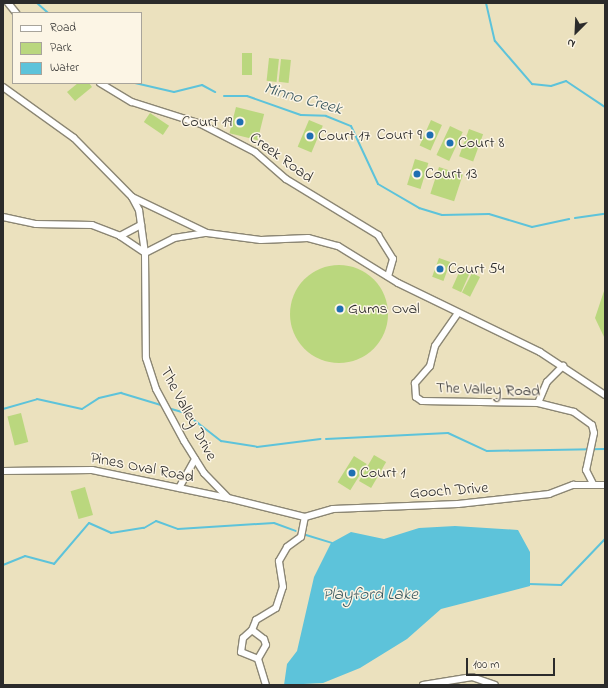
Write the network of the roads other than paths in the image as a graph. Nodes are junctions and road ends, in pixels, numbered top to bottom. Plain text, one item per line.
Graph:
1 (8, 3) edge
2 (15, 12) edge
3 (102, 84) edge
4 (3, 87) edge
5 (132, 197) junction
6 (3, 217) edge
7 (141, 225) junction
8 (207, 233) junction
9 (120, 236) junction
10 (145, 253) junction
11 (388, 276) junction
12 (458, 313) junction
13 (563, 366) junction
14 (605, 395) edge
15 (538, 403) junction
16 (195, 459) junction
17 (3, 471) edge
18 (594, 484) junction
19 (605, 485) edge
20 (179, 488) junction
21 (228, 498) junction
22 (305, 517) junction
23 (252, 630) junction
24 (258, 659) junction
25 (266, 685) edge
26 (423, 685) edge
27 (495, 685) edge

1 - 2 street
3 - 11 street, Creek Road
4 - 5 street
5 - 7 street
5 - 8 street
6 - 9 street
7 - 9 street
7 - 10 street
8 - 10 street
8 - 11 street
9 - 10 street
10 - 16 street, The Valley Drive
11 - 12 street
12 - 13 street
12 - 15 street, The Valley Road
13 - 14 street
13 - 15 street
15 - 18 street, The Valley Road
16 - 20 street
16 - 21 street, The Valley Drive
17 - 20 street, Pines Oval Road
18 - 19 street, Gooch Drive
18 - 22 street, Gooch Drive
20 - 21 street, Pines Oval Road
21 - 22 street
22 - 23 street
23 - 24 street
23 - 24 street
24 - 25 street
26 - 27 street

